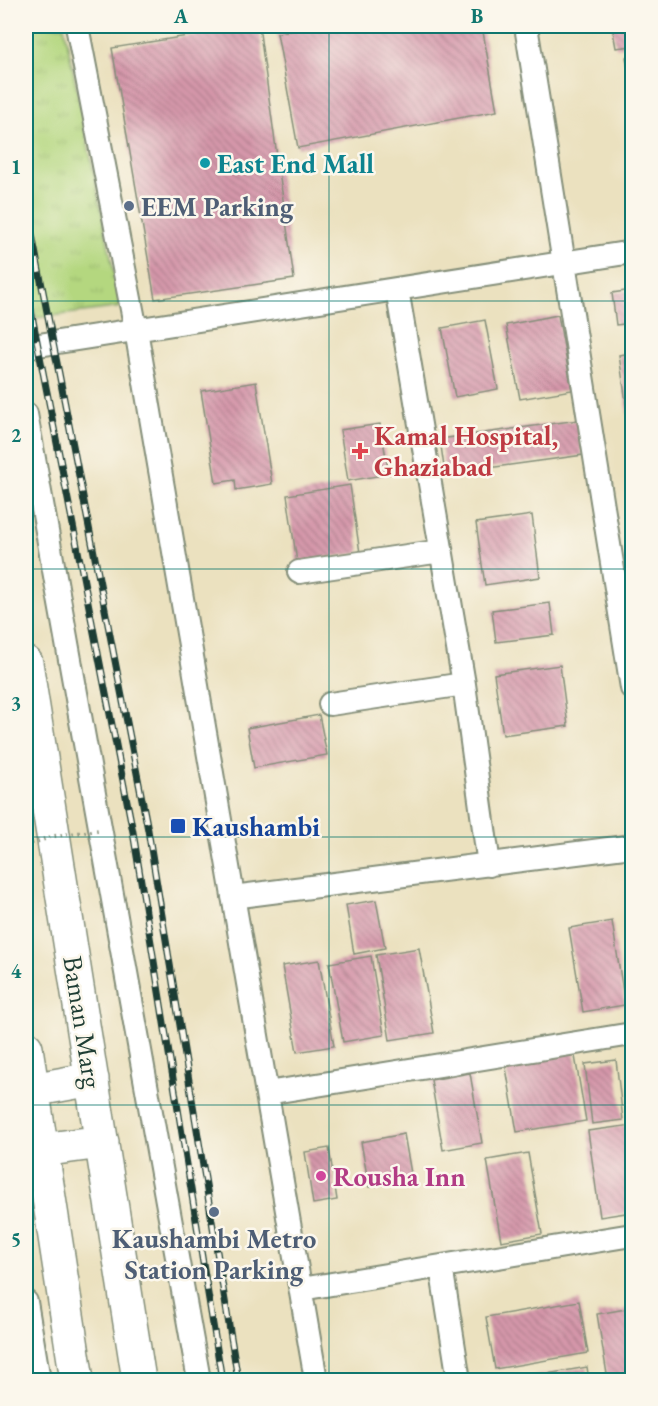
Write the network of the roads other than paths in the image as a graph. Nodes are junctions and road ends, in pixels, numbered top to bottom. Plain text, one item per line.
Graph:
1 (77, 26) edge
2 (526, 26) edge
3 (633, 252) edge
4 (564, 263) junction
5 (397, 289) junction
6 (136, 330) junction
7 (26, 347) edge
8 (26, 414) edge
9 (441, 551) junction
10 (299, 572) dead end
11 (26, 663) edge
12 (464, 684) junction
13 (633, 688) edge
14 (330, 704) dead end
15 (40, 841) edge
16 (633, 846) edge
17 (489, 865) junction
18 (233, 897) junction
19 (633, 1034) edge
20 (26, 1048) edge
21 (92, 1079) junction
22 (32, 1090) junction
23 (267, 1094) junction
24 (102, 1142) junction
25 (41, 1150) junction
26 (633, 1235) edge
27 (441, 1266) junction
28 (301, 1290) junction
29 (26, 1302) edge
30 (39, 1380) edge
31 (77, 1380) edge
32 (139, 1380) edge
33 (199, 1380) edge
34 (316, 1380) edge
35 (459, 1380) edge

1 - 6 street
2 - 4 street
3 - 4 street
4 - 5 street
4 - 13 street
5 - 6 street
5 - 9 street
6 - 7 street
6 - 18 street
8 - 33 street
9 - 10 street
9 - 12 street
11 - 15 main road, Baman Marg
12 - 14 street
12 - 17 street
15 - 21 main road, Baman Marg
16 - 17 street
17 - 18 street
18 - 23 street
19 - 23 street
20 - 22 main road
21 - 22 main road
21 - 24 main road, Baman Marg
22 - 25 main road
23 - 28 street
24 - 25 main road
24 - 32 main road, Baman Marg
25 - 31 main road
26 - 27 street
27 - 28 street
27 - 35 street
28 - 34 street
29 - 30 street

